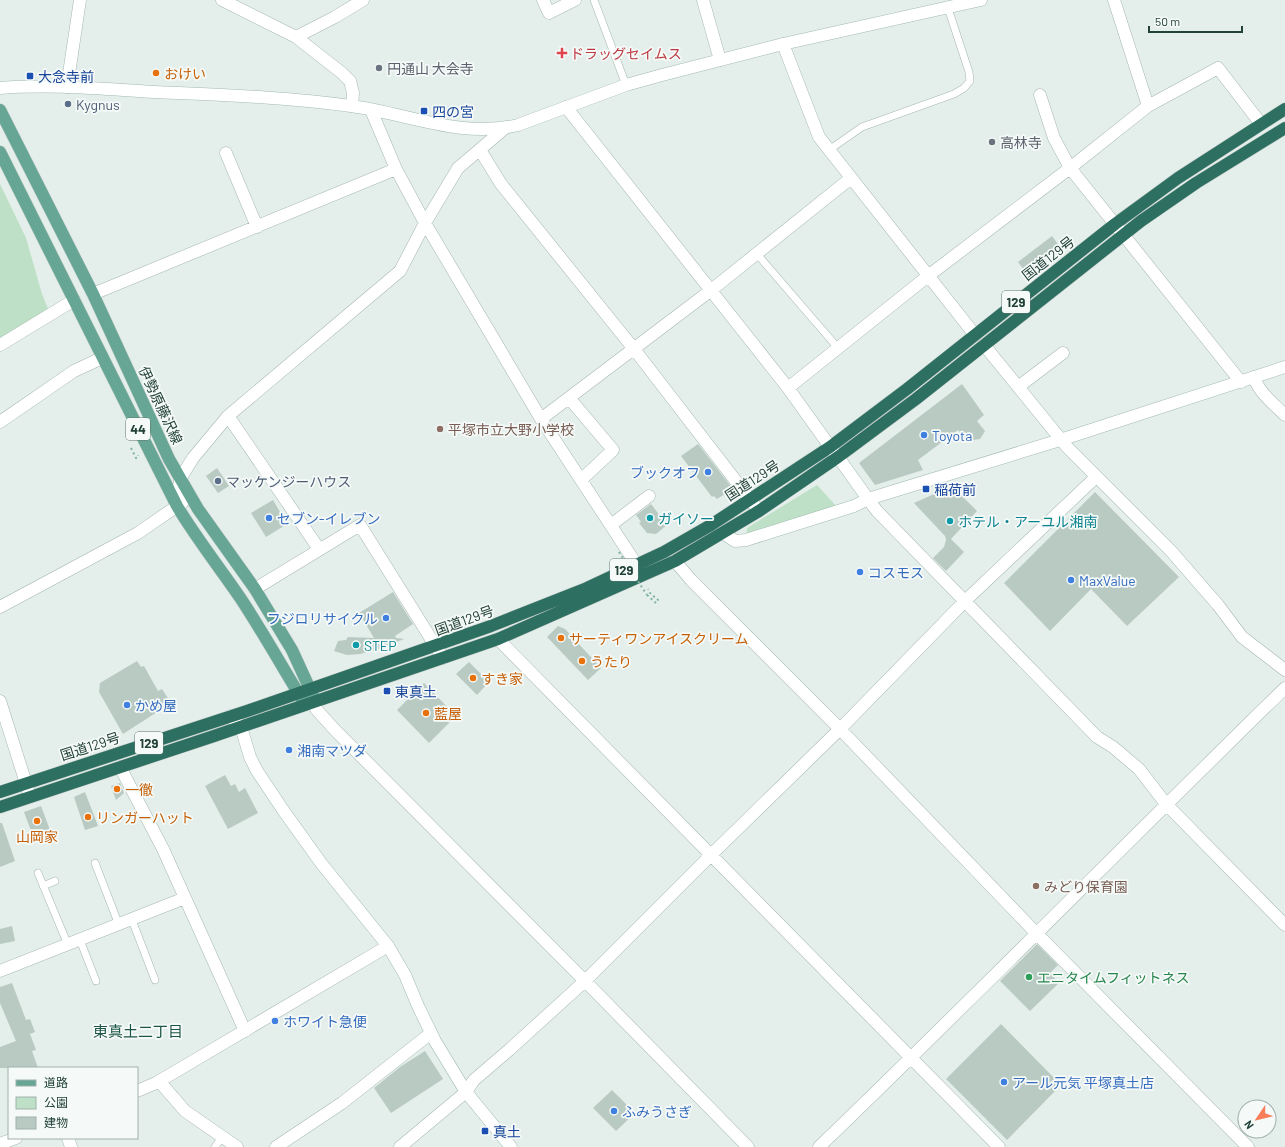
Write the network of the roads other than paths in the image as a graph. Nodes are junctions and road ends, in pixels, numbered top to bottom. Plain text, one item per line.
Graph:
1 (80, 0) edge
2 (222, 0) edge
3 (363, 0) edge
4 (543, 0) edge
5 (575, 0) edge
6 (594, 0) edge
7 (702, 0) edge
8 (981, 0) edge
9 (1114, 0) edge
10 (948, 8) junction
11 (296, 37) junction
12 (783, 44) junction
13 (720, 60) junction
14 (626, 85) junction
15 (67, 87) junction
16 (0, 88) edge
17 (1040, 95) dead end
18 (352, 106) junction
19 (1148, 106) junction
20 (566, 107) junction
21 (1285, 109) edge
22 (0, 110) edge
23 (371, 110) junction
24 (1261, 124) junction
25 (505, 128) junction
26 (1285, 128) edge
27 (480, 150) junction
28 (829, 150) junction
29 (0, 152) edge
30 (226, 153) dead end
31 (1070, 168) junction
32 (396, 169) junction
33 (851, 178) junction
34 (425, 223) junction
35 (1115, 224) junction
36 (257, 227) junction
37 (1124, 235) junction
38 (757, 254) junction
39 (928, 276) junction
40 (710, 291) junction
41 (93, 294) junction
42 (74, 300) junction
43 (975, 335) junction
44 (0, 345) edge
45 (984, 345) junction
46 (838, 348) junction
47 (634, 349) junction
48 (1063, 352) dead end
49 (102, 358) junction
50 (1285, 367) edge
51 (1254, 378) junction
52 (1241, 382) junction
53 (1018, 387) junction
54 (788, 388) junction
55 (569, 398) junction
56 (1285, 415) edge
57 (228, 416) junction
58 (541, 419) junction
59 (0, 422) edge
60 (1060, 440) junction
61 (830, 447) junction
62 (838, 457) junction
63 (1096, 478) junction
64 (180, 479) junction
65 (581, 480) junction
66 (190, 496) junction
67 (649, 496) dead end
68 (750, 499) junction
69 (868, 499) junction
70 (177, 506) junction
71 (758, 511) junction
72 (611, 525) junction
73 (723, 533) junction
74 (319, 549) junction
75 (675, 561) junction
76 (636, 564) junction
77 (644, 575) junction
78 (255, 589) junction
79 (965, 601) junction
80 (0, 608) edge
81 (498, 639) junction
82 (437, 646) junction
83 (443, 658) junction
84 (1285, 670) edge
85 (1285, 688) edge
86 (310, 689) junction
87 (298, 693) junction
88 (0, 701) edge
89 (312, 705) junction
90 (246, 711) junction
91 (230, 716) junction
92 (241, 727) junction
93 (840, 729) junction
94 (120, 767) junction
95 (25, 783) junction
96 (0, 792) edge
97 (30, 796) junction
98 (1166, 804) junction
99 (0, 807) edge
100 (712, 854) junction
101 (95, 863) dead end
102 (38, 873) dead end
103 (55, 881) dead end
104 (44, 886) junction
105 (186, 898) junction
106 (132, 920) junction
107 (1285, 924) edge
108 (119, 925) junction
109 (1037, 934) junction
110 (80, 940) junction
111 (68, 945) junction
112 (388, 946) junction
113 (0, 971) edge
114 (155, 980) dead end
115 (585, 981) junction
116 (96, 982) dead end
117 (245, 1031) junction
118 (431, 1034) junction
119 (912, 1058) junction
120 (159, 1081) junction
121 (138, 1091) edge
122 (466, 1092) junction
123 (222, 1137) junction
124 (13, 1139) edge
125 (0, 1144) edge
126 (215, 1147) edge
127 (237, 1147) edge
128 (276, 1147) edge
129 (400, 1147) edge
130 (511, 1147) edge
131 (748, 1147) edge
132 (819, 1147) edge
133 (1000, 1147) edge
134 (1248, 1147) edge

1 - 15 street
2 - 11 street
3 - 11 street
4 - 5 street
6 - 14 lane
7 - 13 street
8 - 10 street
9 - 19 street
10 - 12 street
10 - 28 lane
11 - 18 street
12 - 13 street
12 - 28 street
13 - 14 street
14 - 20 street
15 - 16 street
15 - 18 street
17 - 31 street
18 - 23 street
19 - 24 street
19 - 31 street
20 - 25 street
20 - 40 street
21 - 24 highway, 国道129号 / 129
22 - 41 main road, 伊勢原藤沢線 / 44
23 - 25 street
23 - 32 street
24 - 35 highway, 国道129号 / 129
25 - 27 street
26 - 37 highway, 国道129号 / 129
27 - 34 street
27 - 47 street
28 - 33 street
29 - 42 main road, 44
30 - 36 street
31 - 35 street
31 - 39 street
32 - 34 street
32 - 36 street
33 - 38 street
33 - 39 street
34 - 57 street
34 - 58 street
35 - 37 street
35 - 43 highway, 国道129号 / 129
36 - 41 street
37 - 45 highway, 国道129号 / 129
37 - 52 street
38 - 40 street
38 - 46 lane
39 - 43 street
39 - 46 street
40 - 47 street
40 - 54 street
41 - 64 main road, 伊勢原藤沢線 / 44
42 - 44 street
42 - 49 main road, 44
43 - 61 highway, 国道129号 / 129
45 - 53 street
45 - 62 highway, 国道129号 / 129
46 - 54 street
47 - 55 street
47 - 68 street
48 - 53 street
49 - 59 street
49 - 70 main road, 44
50 - 51 street
51 - 52 street
51 - 56 street
52 - 60 street
53 - 60 street
54 - 61 street
55 - 58 street
55 - 65 street
57 - 64 street
57 - 74 street
58 - 65 street
60 - 63 street
60 - 69 street
61 - 62 street
61 - 68 highway, 国道129号 / 129
62 - 69 street
62 - 71 highway, 国道129号 / 129
63 - 79 street
63 - 84 street
64 - 66 main road, 伊勢原藤沢線 / 44
64 - 70 street
65 - 72 street
66 - 70 street
66 - 78 main road, 伊勢原藤沢線 / 44
67 - 72 street
68 - 71 street
68 - 76 highway, 国道129号 / 129
69 - 73 street
69 - 79 street
70 - 80 street
70 - 87 main road, 44
71 - 73 highway, 国道129号 / 129
72 - 76 street
73 - 75 highway, 国道129号 / 129
74 - 78 street
74 - 82 street
75 - 77 highway, 国道129号 / 129
75 - 93 street
76 - 77 street
76 - 82 highway, 国道129号 / 129
77 - 81 highway, 国道129号 / 129
78 - 86 main road, 伊勢原藤沢線 / 44
79 - 93 street
79 - 98 street
81 - 83 highway, 国道129号 / 129
81 - 100 street
82 - 83 street
82 - 86 highway, 国道129号 / 129
83 - 89 highway, 国道129号 / 129
85 - 98 street
86 - 87 highway, 国道129号 / 129
86 - 89 main road, 伊勢原藤沢線 / 44
87 - 89 main road, 44
87 - 90 highway, 国道129号 / 129
88 - 95 street
89 - 92 highway, 国道129号 / 129
89 - 115 street
90 - 91 highway, 国道129号 / 129
90 - 92 street
91 - 92 street
91 - 95 highway, 国道129号 / 129
92 - 94 highway, 国道129号 / 129
92 - 112 street
93 - 100 street
93 - 109 street
94 - 97 highway, 国道129号 / 129
94 - 105 street
95 - 96 highway, 国道129号 / 129
95 - 97 street
97 - 99 highway, 国道129号 / 129
98 - 107 street
98 - 109 street
100 - 115 street
100 - 119 street
101 - 108 lane
102 - 104 lane
103 - 104 lane
104 - 111 lane
105 - 106 street
105 - 117 street
106 - 108 street
106 - 114 lane
108 - 110 street
109 - 119 street
109 - 134 street
110 - 111 street
110 - 116 lane
111 - 113 street
112 - 117 street
112 - 118 street
115 - 122 street
115 - 131 street
117 - 120 street
118 - 122 street
118 - 128 street
119 - 132 street
119 - 133 street
120 - 121 street
120 - 123 street
122 - 129 street
122 - 130 street
123 - 126 lane
123 - 127 street
124 - 125 street

